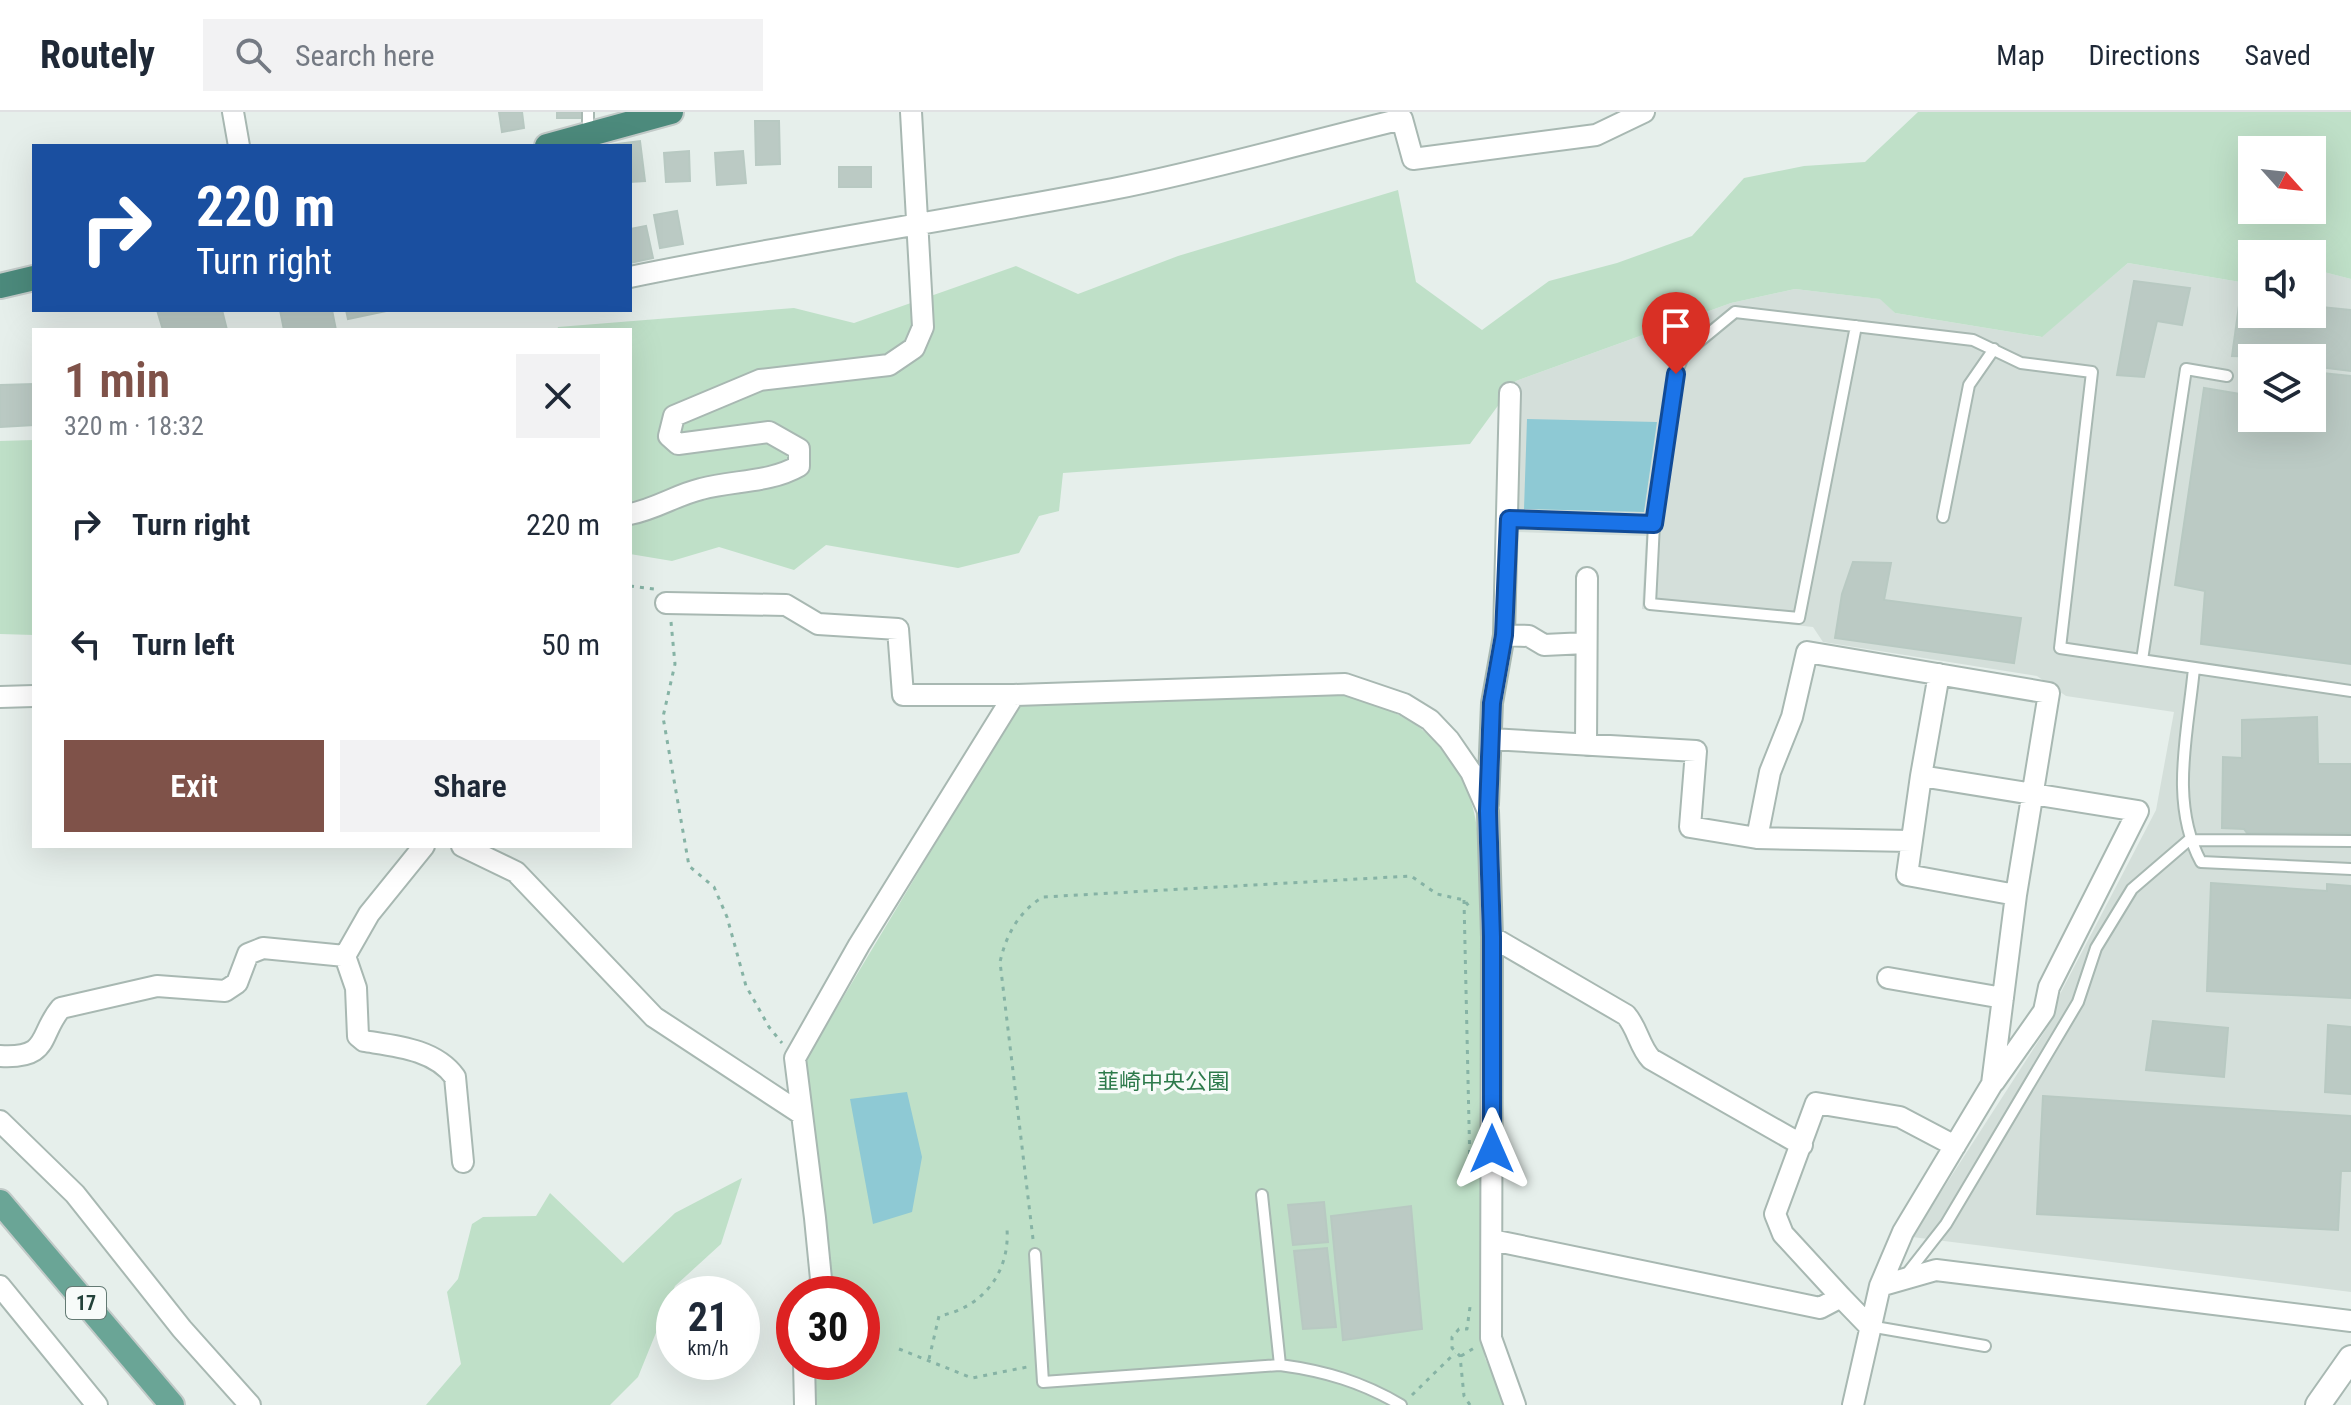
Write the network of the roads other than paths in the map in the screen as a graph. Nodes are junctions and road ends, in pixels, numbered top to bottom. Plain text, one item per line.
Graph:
1 (233, 112) edge
2 (671, 112) edge
3 (911, 112) edge
4 (1644, 112) edge
5 (588, 123) edge
6 (239, 144) edge
7 (551, 144) edge
8 (917, 226) junction
9 (632, 277) edge
10 (32, 278) edge
11 (0, 286) edge
12 (1856, 326) junction
13 (1994, 349) junction
14 (2227, 376) dead end
15 (1510, 393) dead end
16 (632, 514) edge
17 (1943, 517) dead end
18 (1509, 519) junction
19 (1654, 524) junction
20 (1587, 578) dead end
21 (666, 603) road end
22 (1504, 635) junction
23 (1586, 643) junction
24 (2142, 660) junction
25 (2194, 668) junction
26 (1939, 674) junction
27 (2351, 691) edge
28 (988, 695) junction
29 (1014, 695) junction
30 (32, 696) edge
31 (0, 697) edge
32 (995, 722) junction
33 (1491, 739) junction
34 (1586, 745) junction
35 (1921, 776) junction
36 (2033, 793) junction
37 (1488, 811) junction
38 (1757, 838) junction
39 (2189, 840) junction
40 (1911, 841) junction
41 (2351, 841) edge
42 (422, 848) edge
43 (466, 848) edge
44 (2351, 869) edge
45 (2016, 895) junction
46 (1492, 937) junction
47 (345, 956) junction
48 (1888, 978) dead end
49 (2003, 998) junction
50 (0, 1056) edge
51 (1992, 1084) junction
52 (800, 1113) junction
53 (0, 1121) edge
54 (1802, 1145) junction
55 (1955, 1146) junction
56 (463, 1162) dead end
57 (1262, 1195) dead end
58 (0, 1202) edge
59 (1492, 1240) junction
60 (1035, 1254) road end
61 (821, 1276) edge
62 (1903, 1279) junction
63 (0, 1286) edge
64 (1880, 1286) junction
65 (1841, 1297) junction
66 (2351, 1321) edge
67 (1869, 1326) junction
68 (1985, 1346) dead end
69 (2351, 1358) edge
70 (1280, 1365) junction
71 (804, 1380) edge
72 (97, 1405) edge
73 (172, 1405) edge
74 (250, 1405) edge
75 (805, 1405) edge
76 (1401, 1405) edge
77 (1515, 1405) edge
78 (1853, 1405) edge
79 (2318, 1405) edge

1 - 6 street
2 - 5 highway
3 - 8 street
4 - 8 street
5 - 7 highway
8 - 9 street
8 - 16 street
10 - 11 highway
12 - 13 lane
12 - 19 lane
12 - 19 lane
13 - 17 lane
13 - 24 lane
14 - 24 lane
15 - 18 street
18 - 19 lane
18 - 22 street
20 - 23 street
21 - 28 street
22 - 23 street
22 - 33 street
23 - 34 street
24 - 25 lane
25 - 27 lane
25 - 39 lane
26 - 35 street
26 - 36 street
26 - 38 street
28 - 29 street
28 - 32 street
29 - 32 street
29 - 37 street
30 - 31 street
32 - 52 street
33 - 34 street
33 - 37 street
34 - 38 street
35 - 36 street
35 - 40 street
36 - 45 street
36 - 51 street
37 - 46 street
38 - 40 street
39 - 41 lane
39 - 44 lane
39 - 62 lane
40 - 45 street
42 - 47 street
43 - 52 street
45 - 49 street
46 - 54 street
46 - 59 street
47 - 50 street
47 - 56 street
48 - 49 street
49 - 51 street
51 - 55 street
52 - 61 street
53 - 74 street
54 - 55 street
54 - 65 street
55 - 64 street
57 - 70 lane
58 - 73 main road, 17
59 - 65 street
59 - 77 street
60 - 70 lane
62 - 64 street
62 - 66 street
63 - 72 street
64 - 67 street
65 - 67 street
67 - 68 lane
67 - 78 street
69 - 79 street
70 - 76 lane
71 - 75 street

